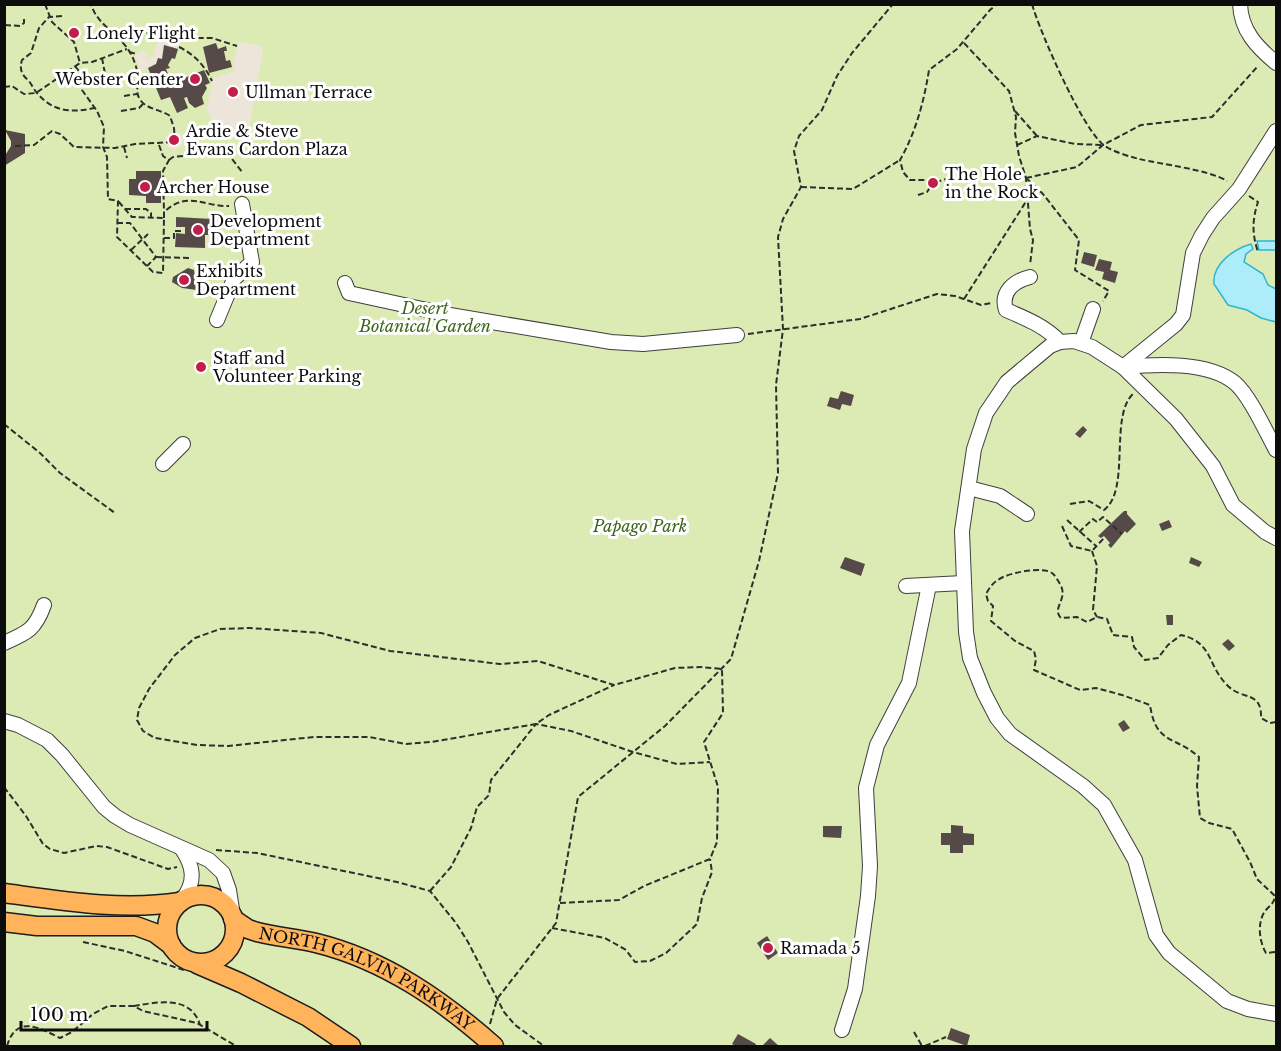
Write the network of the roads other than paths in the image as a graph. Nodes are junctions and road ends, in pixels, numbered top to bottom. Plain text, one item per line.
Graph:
1 (1240, 4) edge
2 (1272, 59) edge
3 (1276, 132) edge
4 (239, 205) road end
5 (1030, 277) road end
6 (345, 283) dead end
7 (1093, 309) road end
8 (217, 320) dead end
9 (736, 335) road end
10 (1060, 342) junction
11 (1081, 343) junction
12 (1123, 367) junction
13 (183, 444) dead end
14 (1276, 450) edge
15 (163, 464) dead end
16 (969, 488) junction
17 (1027, 514) dead end
18 (1276, 538) edge
19 (963, 583) junction
20 (929, 585) junction
21 (906, 586) dead end
22 (44, 605) dead end
23 (4, 643) edge
24 (4, 721) edge
25 (182, 849) junction
26 (4, 893) edge
27 (181, 901) junction
28 (233, 917) junction
29 (4, 922) edge
30 (171, 945) junction
31 (188, 966) junction
32 (1276, 1014) edge
33 (842, 1030) dead end
34 (351, 1047) edge
35 (494, 1047) edge

1 - 2 street
3 - 12 street
4 - 8 street
5 - 10 street
6 - 9 street
7 - 11 street
10 - 11 street
10 - 16 street
11 - 12 street
12 - 14 street
12 - 18 street
13 - 15 street
16 - 17 street
16 - 19 street
19 - 20 street
19 - 32 street
20 - 21 street
20 - 33 street
22 - 23 street
24 - 25 street
25 - 27 street
25 - 28 street
26 - 27 main road
27 - 28 main road
27 - 30 main road
28 - 31 main road
28 - 35 main road, NORTH GALVIN PARKWAY
29 - 30 main road
30 - 31 main road
31 - 34 main road

